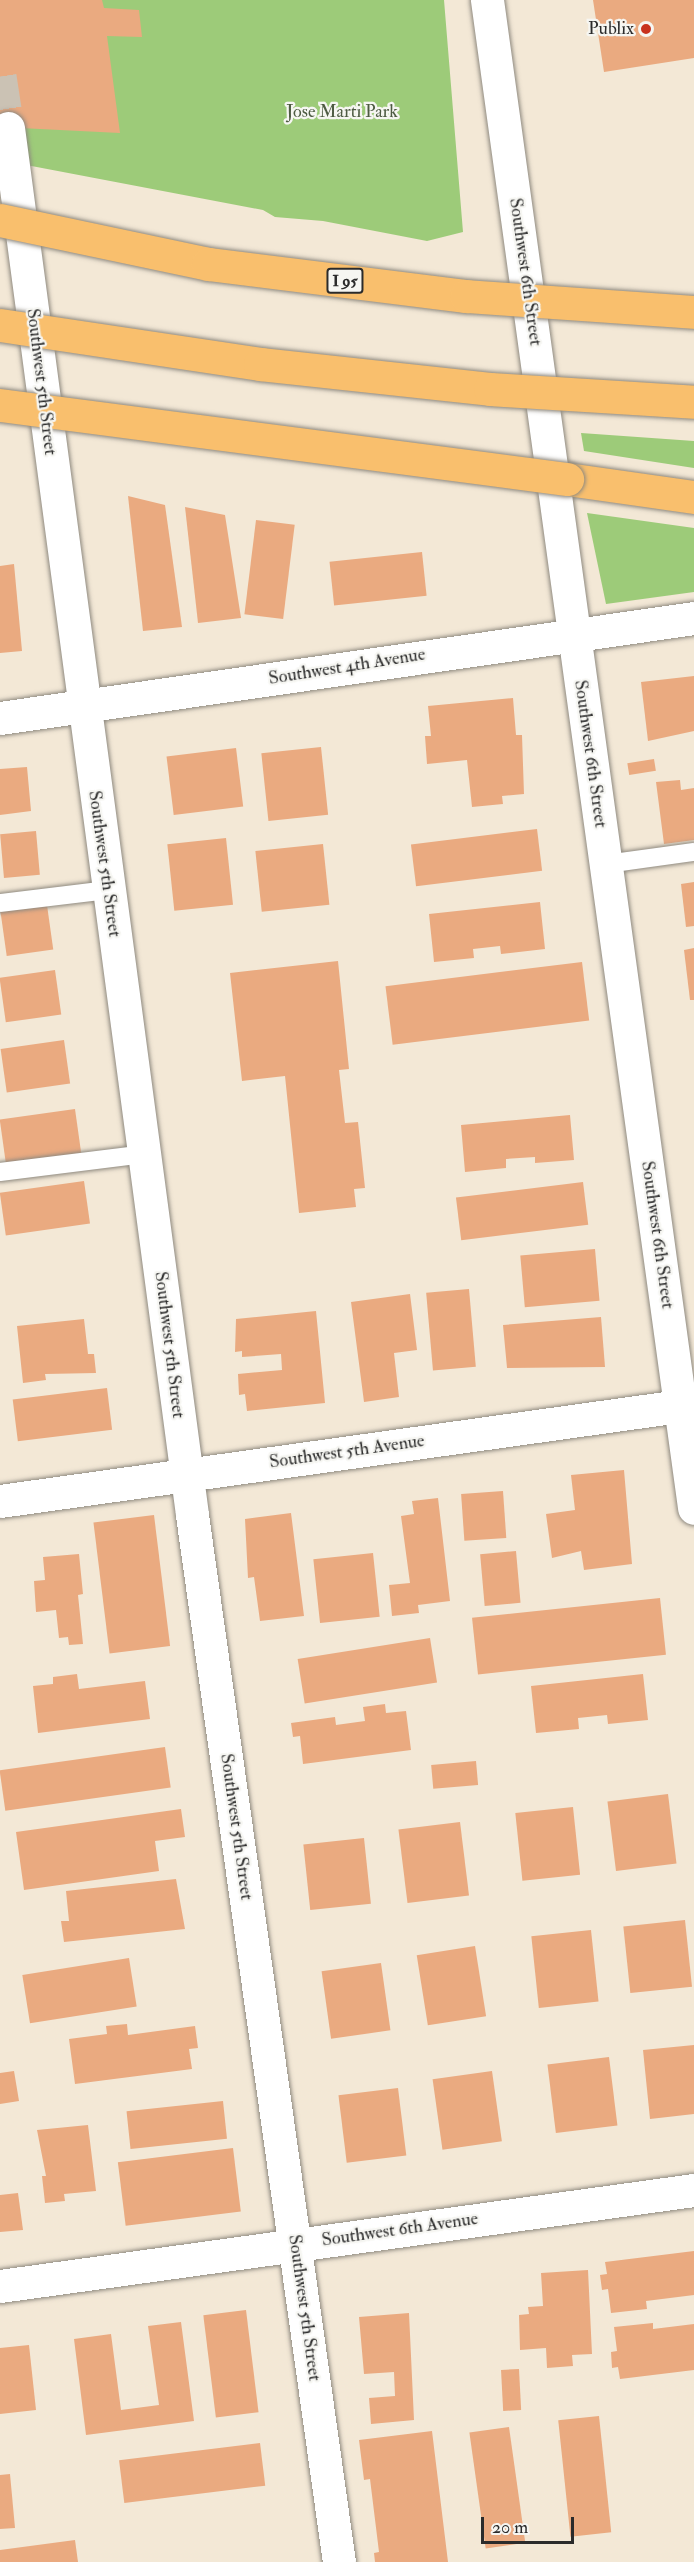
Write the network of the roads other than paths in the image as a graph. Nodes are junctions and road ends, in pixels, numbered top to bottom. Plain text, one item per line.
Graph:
1 (487, 0) edge
2 (8, 128) tunnel mouth
3 (0, 220) edge
4 (694, 312) edge
5 (0, 325) edge
6 (694, 402) edge
7 (0, 405) edge
8 (688, 496) edge
9 (694, 618) edge
10 (573, 633) junction
11 (83, 706) junction
12 (0, 718) edge
13 (694, 852) edge
14 (606, 864) junction
15 (107, 890) junction
16 (0, 903) edge
17 (144, 1154) junction
18 (0, 1172) edge
19 (687, 1405) edge
20 (186, 1475) junction
21 (0, 1501) edge
22 (694, 1508) edge
23 (694, 2190) edge
24 (295, 2244) junction
25 (0, 2286) edge
26 (339, 2562) edge

1 - 10 street, Southwest 6th Street
2 - 11 street, Southwest 5th Street
3 - 4 highway, I 95, bridge
5 - 6 highway, bridge
7 - 8 highway, bridge
9 - 10 street, Southwest 4th Avenue
10 - 11 street, Southwest 4th Avenue
10 - 14 street, Southwest 6th Street
11 - 12 street, Southwest 4th Avenue
11 - 15 street, Southwest 5th Street
13 - 14 lane
14 - 19 street, Southwest 6th Street
15 - 16 lane
15 - 17 street, Southwest 5th Street
17 - 18 lane
17 - 20 street, Southwest 5th Street
19 - 20 street, Southwest 5th Avenue
19 - 22 street, Southwest 6th Street
20 - 21 street, Southwest 5th Avenue
20 - 24 street, Southwest 5th Street
23 - 24 street, Southwest 6th Avenue
24 - 25 street, Southwest 6th Avenue
24 - 26 street, Southwest 5th Street

